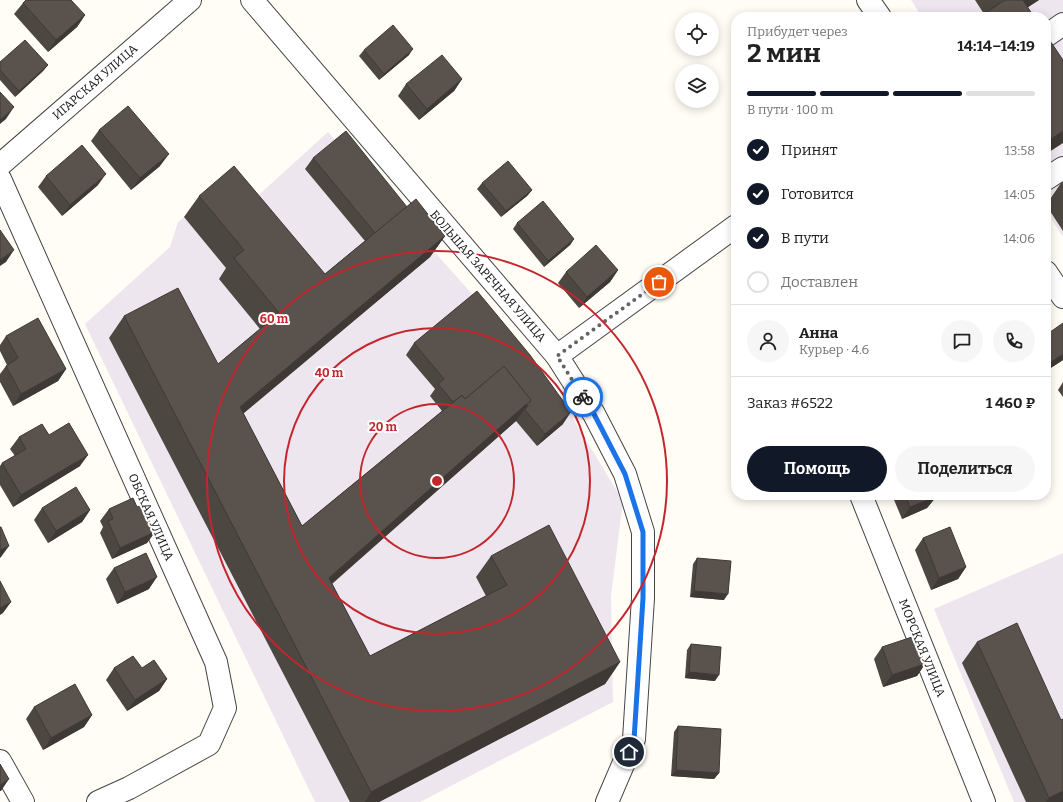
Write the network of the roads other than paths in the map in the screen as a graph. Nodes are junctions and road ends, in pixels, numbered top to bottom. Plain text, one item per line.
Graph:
1 (190, 0) edge
2 (252, 0) edge
3 (868, 0) edge
4 (876, 12) edge
5 (1063, 24) edge
6 (1051, 40) edge
7 (0, 165) edge
8 (1063, 168) edge
9 (1051, 176) edge
10 (0, 179) edge
11 (731, 230) edge
12 (1051, 279) edge
13 (1063, 297) edge
14 (557, 356) junction
15 (863, 500) edge
16 (0, 761) edge
17 (132, 795) edge
18 (23, 802) edge
19 (98, 802) edge
20 (607, 802) edge
21 (984, 802) edge

1 - 7 street, ИГАРСКАЯ УЛИЦА
2 - 14 street, БОЛЬШАЯ ЗАРЕЧНАЯ УЛИЦА
3 - 4 street
5 - 6 street
8 - 9 street
10 - 17 street, ОБСКАЯ УЛИЦА
11 - 14 street
12 - 13 street
14 - 20 street, БОЛЬШАЯ ЗАРЕЧНАЯ УЛИЦА
15 - 21 street, МОРСКАЯ УЛИЦА
16 - 18 street
17 - 19 street, ОБСКАЯ УЛИЦА

